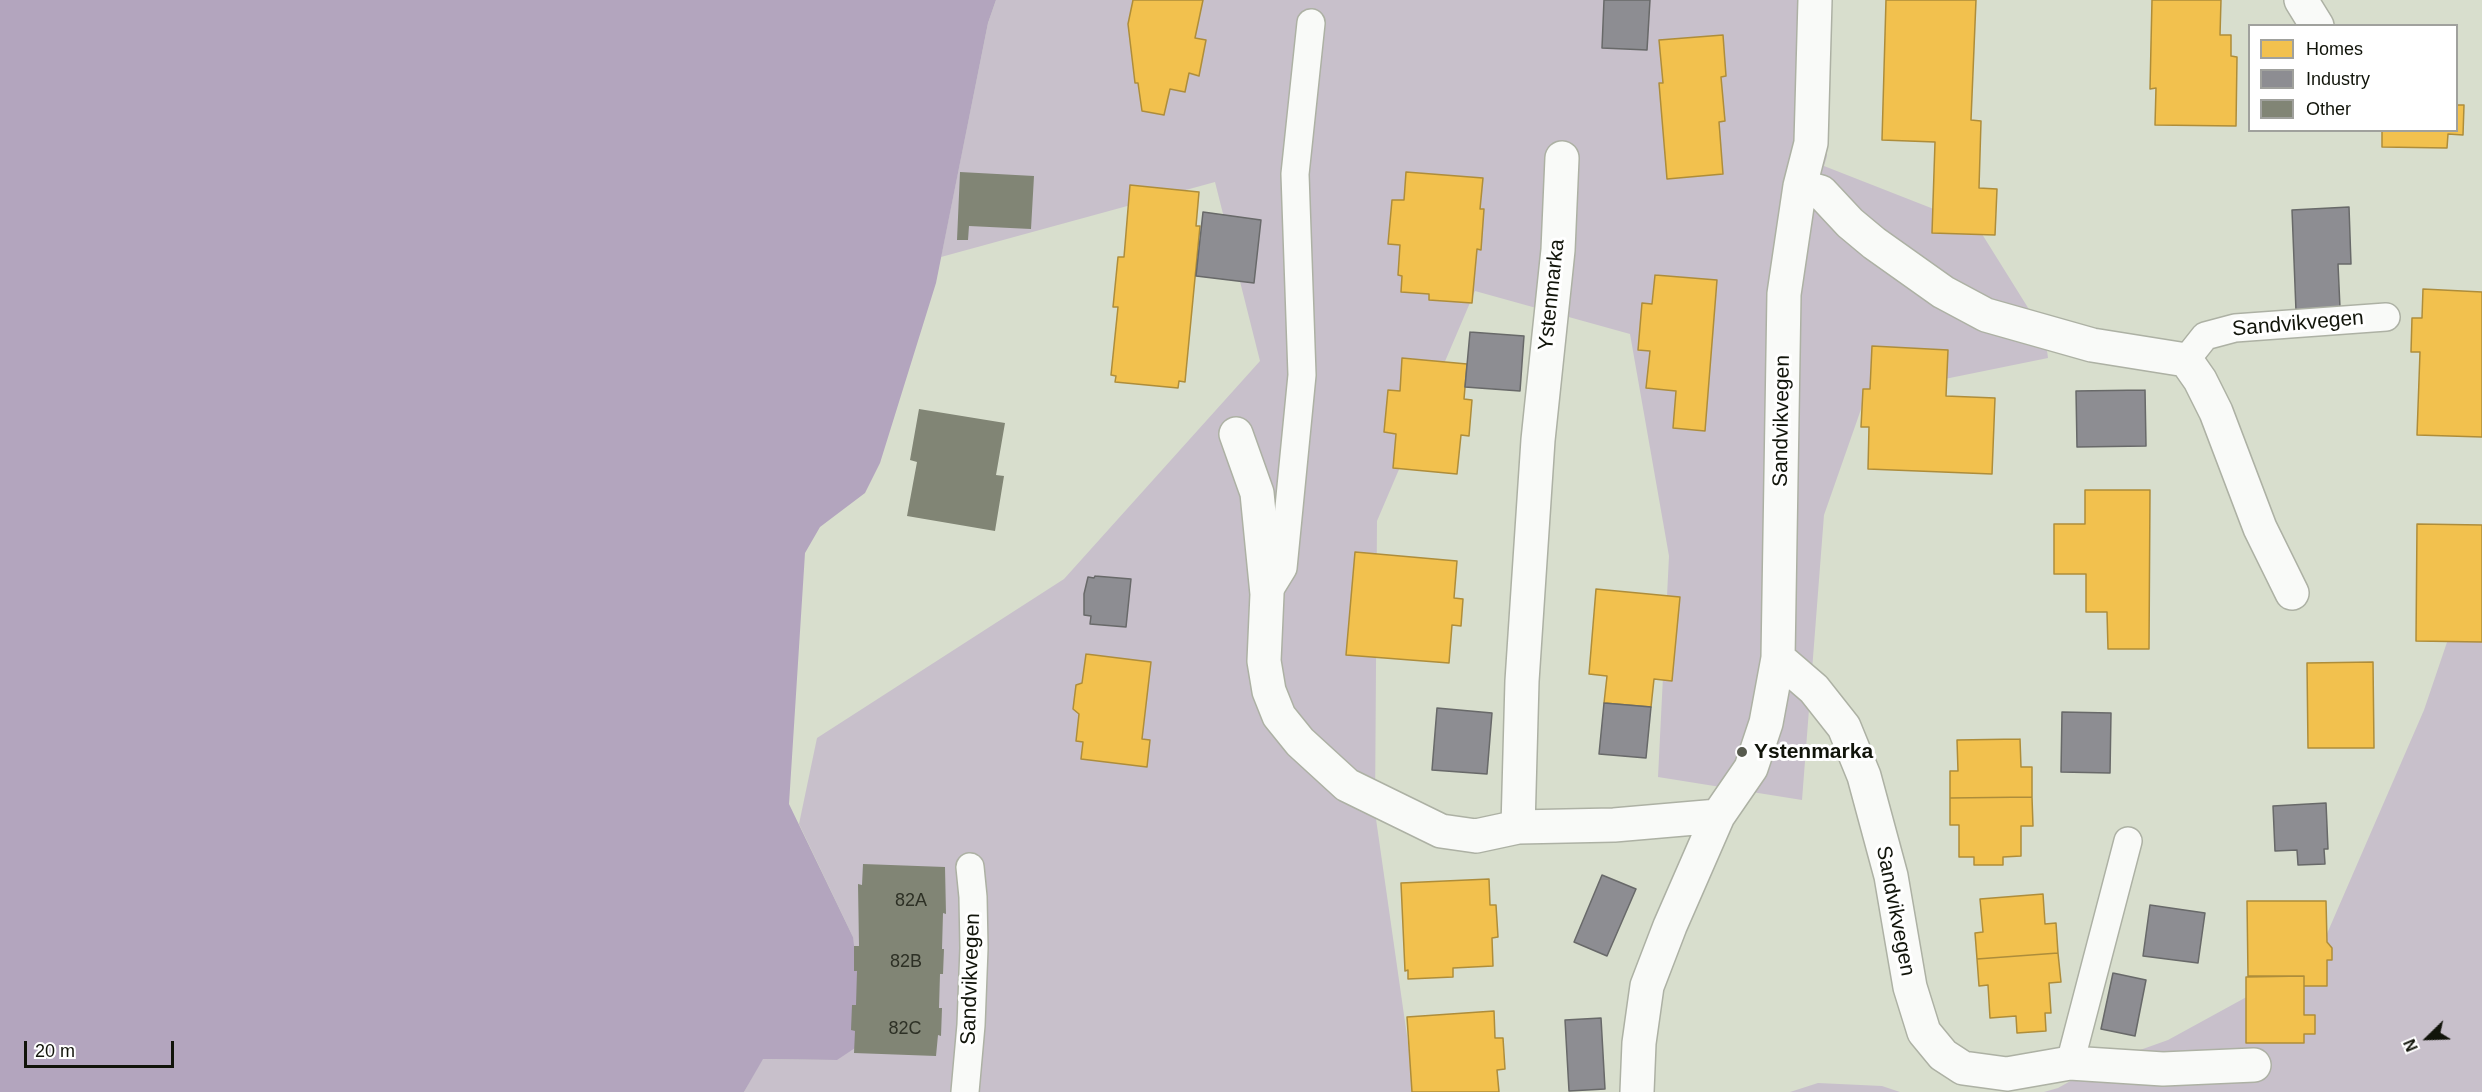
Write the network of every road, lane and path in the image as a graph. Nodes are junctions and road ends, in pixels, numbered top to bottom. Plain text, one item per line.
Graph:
1 (1815, 0) edge
2 (2301, 0) edge
3 (1311, 23) dead end
4 (2316, 24) edge
5 (1562, 158) dead end
6 (1800, 186) junction
7 (2386, 317) dead end
8 (2186, 360) junction
9 (1236, 434) dead end
10 (2292, 593) dead end
11 (1267, 594) junction
12 (1778, 658) junction
13 (1718, 816) junction
14 (1518, 827) junction
15 (2128, 841) dead end
16 (970, 867) dead end
17 (2070, 1063) junction
18 (2254, 1065) dead end
19 (965, 1092) edge
20 (1637, 1092) edge

1 - 6 street, Sandvikvegen
2 - 4 street
3 - 11 lane
5 - 14 street, Ystenmarka
6 - 8 street
6 - 12 street, Sandvikvegen
7 - 8 lane, Sandvikvegen
8 - 10 street
9 - 11 street
11 - 14 street
12 - 13 street, Sandvikvegen
12 - 17 street, Sandvikvegen
13 - 14 street
13 - 20 street, Sandvikvegen
15 - 17 lane
16 - 19 lane, Sandvikvegen
17 - 18 street, Sandvikvegen

